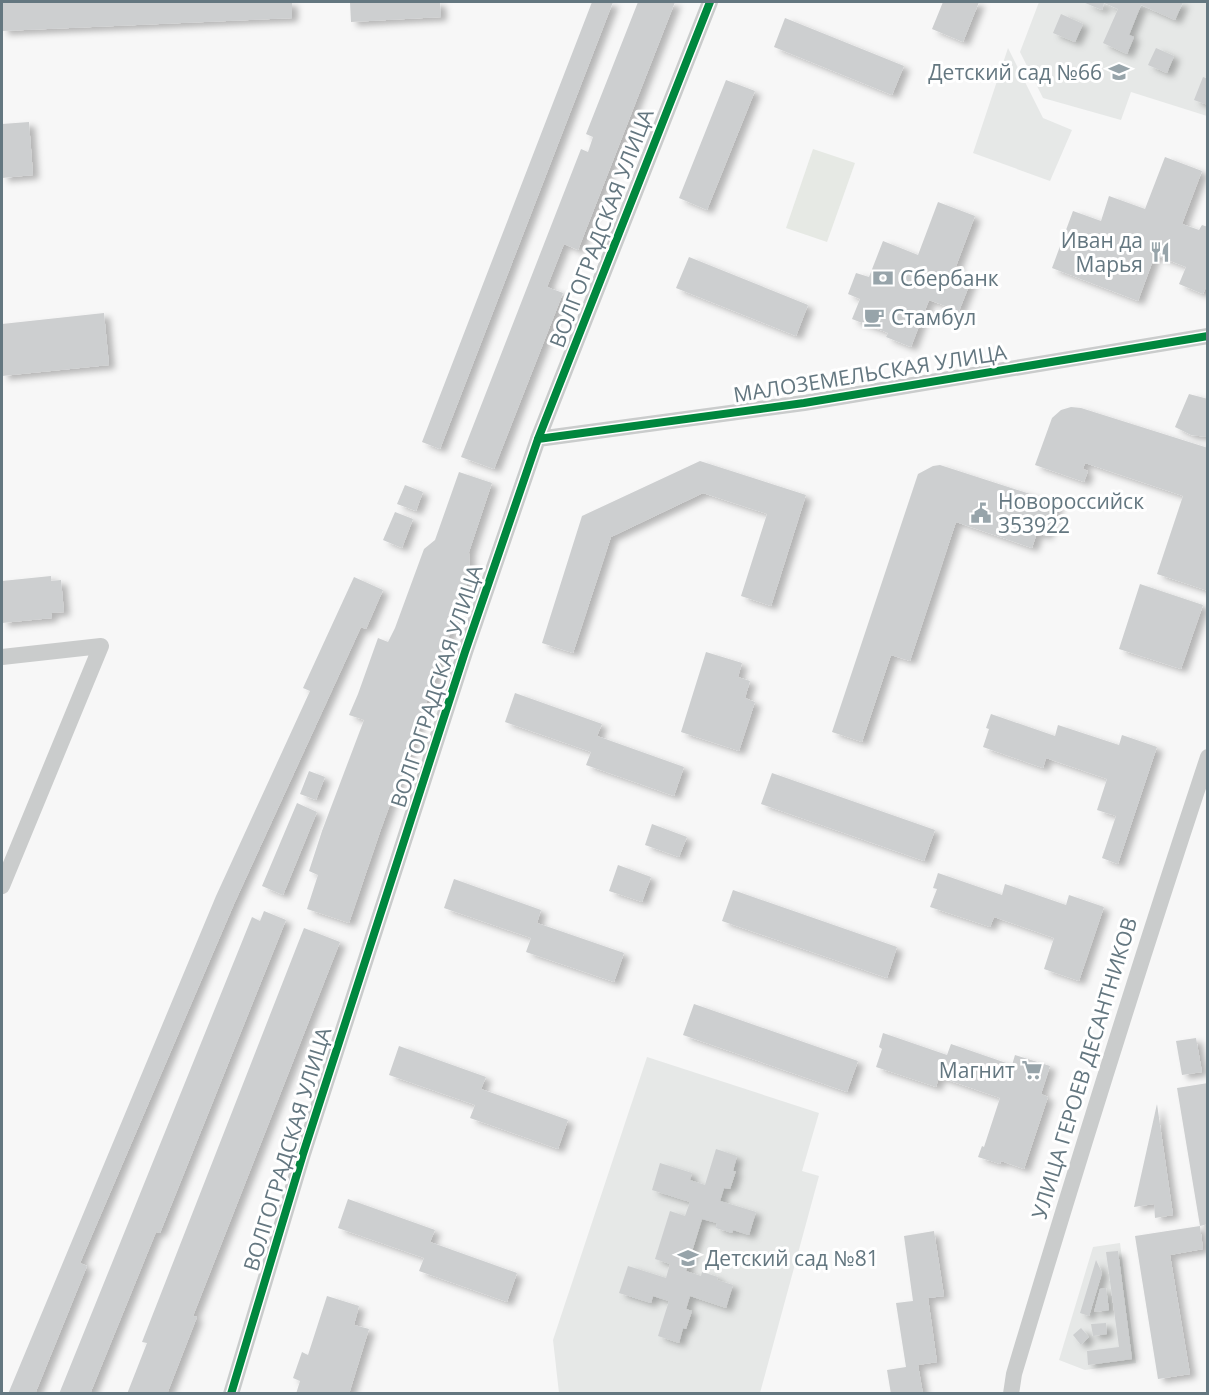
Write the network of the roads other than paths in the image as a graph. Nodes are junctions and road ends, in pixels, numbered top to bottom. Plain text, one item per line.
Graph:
1 (710, 2) edge
2 (1208, 336) edge
3 (538, 440) junction
4 (2, 657) edge
5 (1208, 757) edge
6 (2, 886) edge
7 (231, 1394) edge
8 (1011, 1394) edge

1 - 3 street, ВОЛГОГРАДСКАЯ УЛИЦА
2 - 3 street, МАЛОЗЕМЕЛЬСКАЯ УЛИЦА
3 - 7 street, ВОЛГОГРАДСКАЯ УЛИЦА
4 - 6 street
5 - 8 street, УЛИЦА ГЕРОЕВ ДЕСАНТНИКОВ

